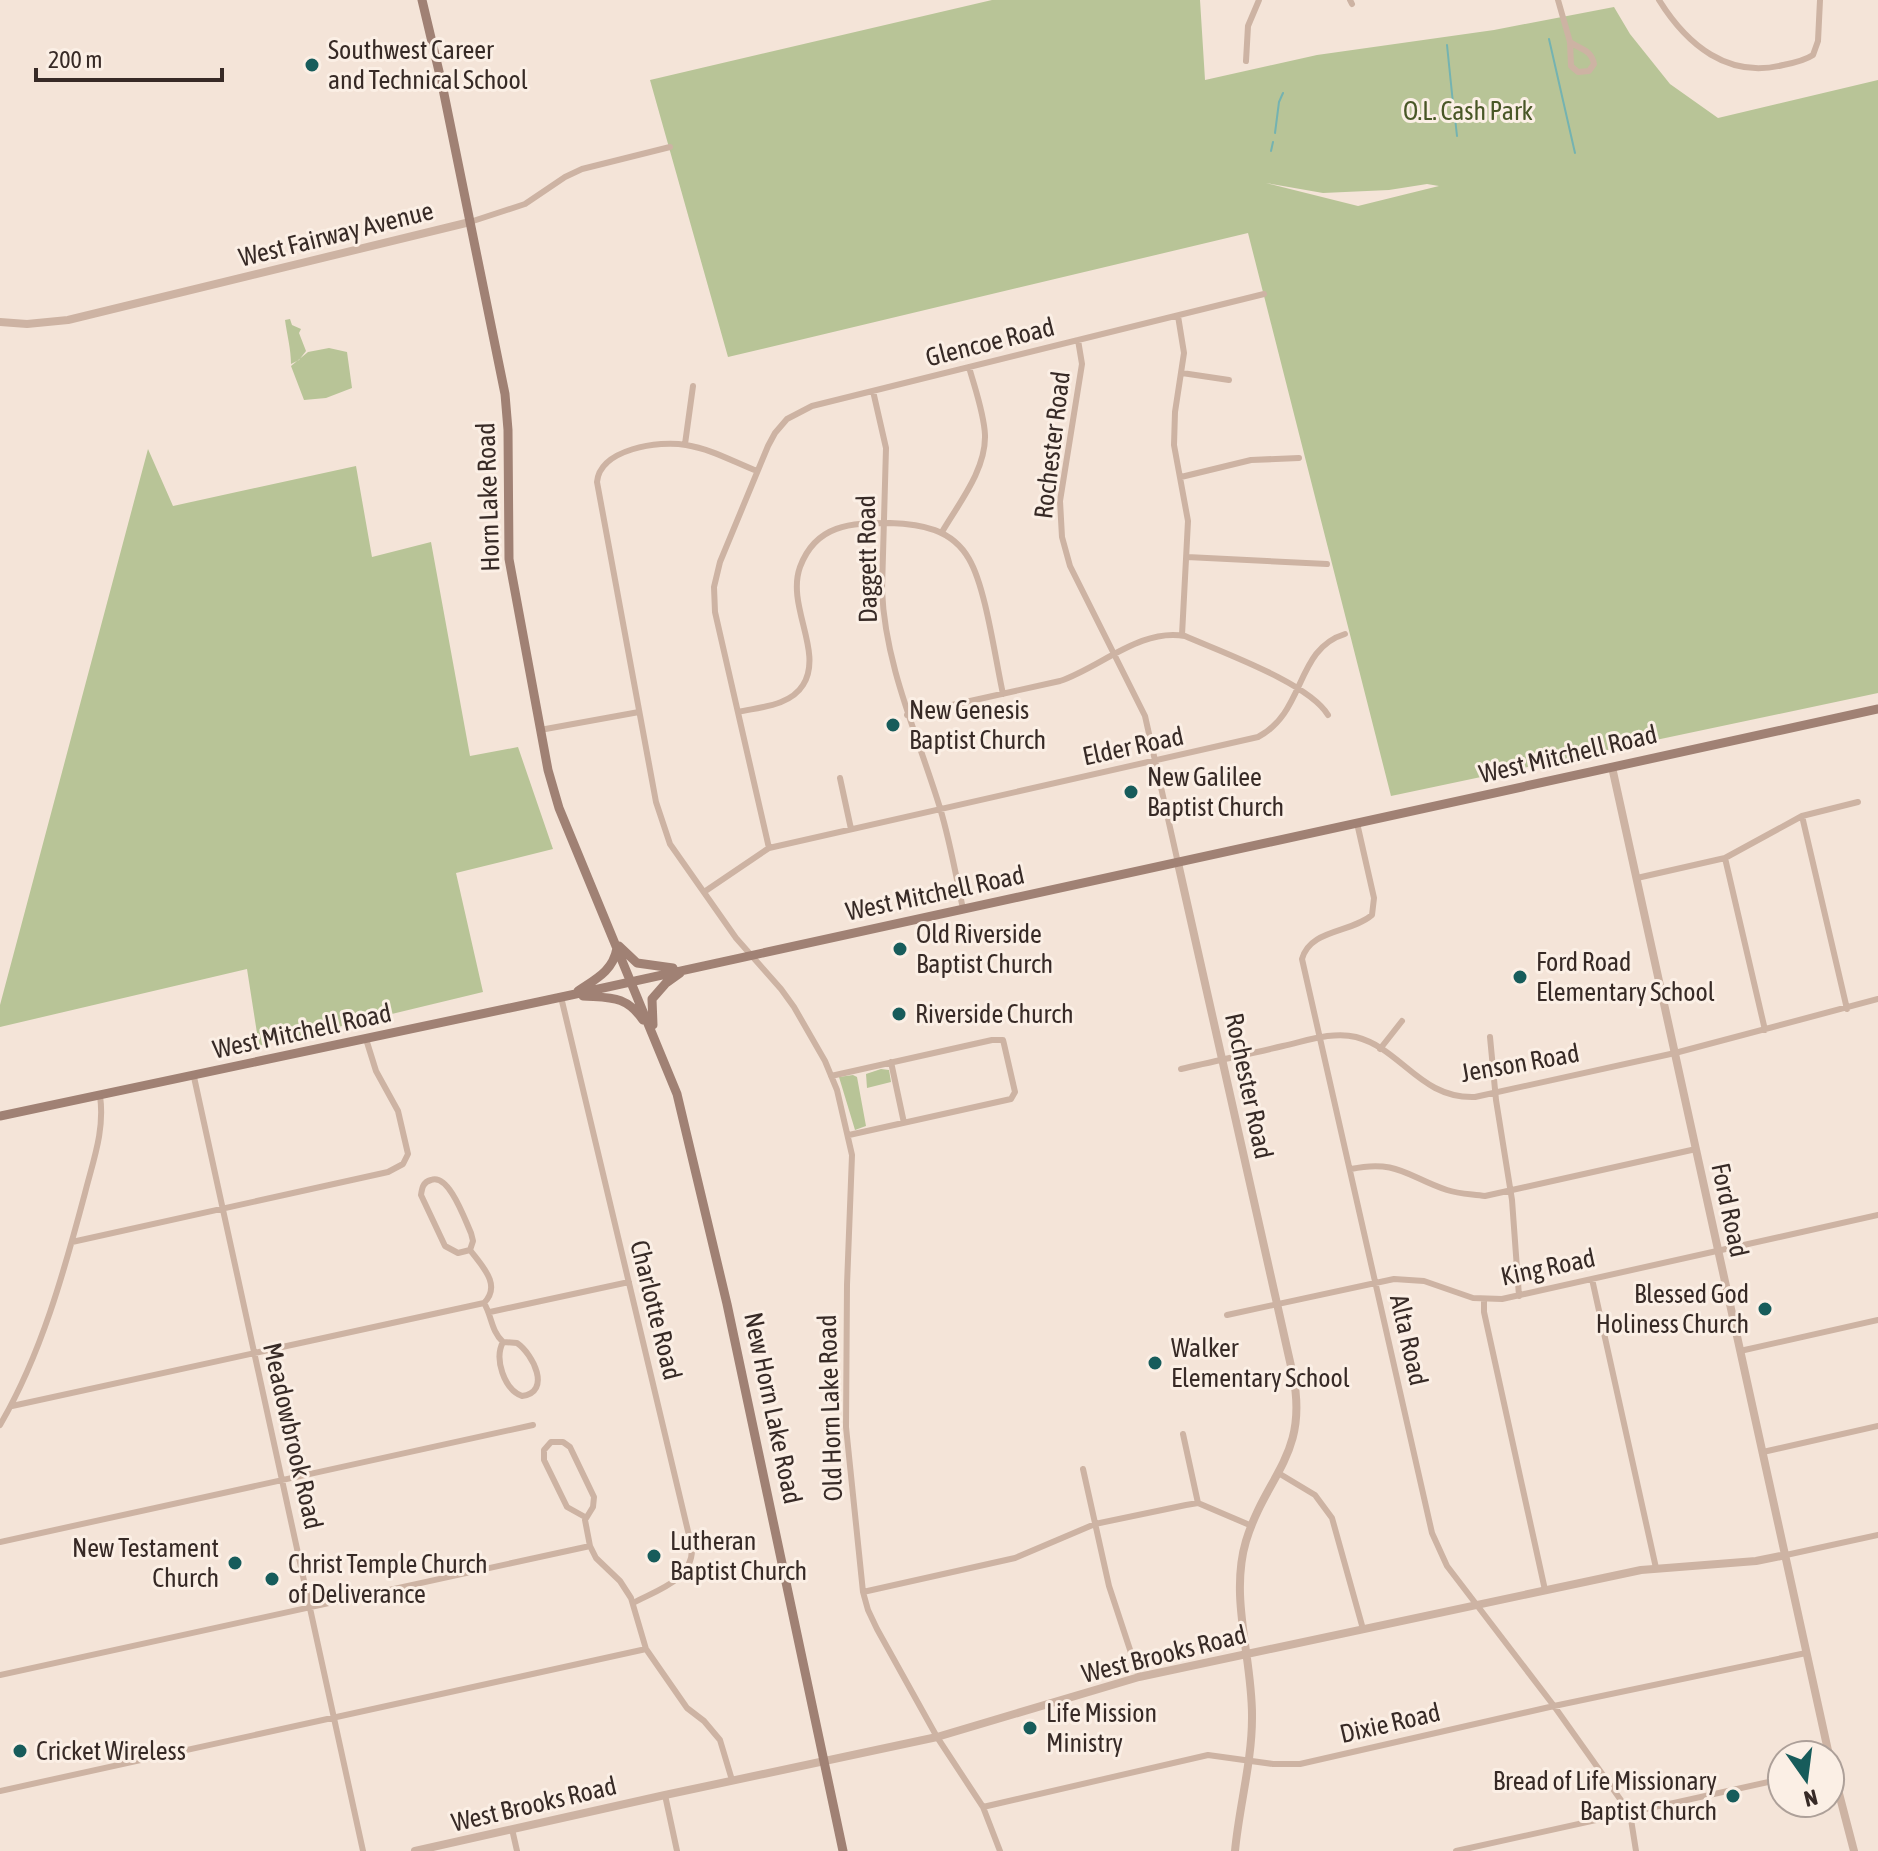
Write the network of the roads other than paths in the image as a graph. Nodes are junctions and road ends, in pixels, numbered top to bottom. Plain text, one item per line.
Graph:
1 (422, 0) edge
2 (1259, 0) edge
3 (1558, 0) edge
4 (1659, 0) edge
5 (1820, 0) edge
6 (1570, 42) junction
7 (1246, 61) dead end
8 (670, 147) dead end
9 (470, 222) junction
10 (1264, 294) dead end
11 (1178, 316) junction
12 (0, 322) edge
13 (1078, 340) junction
14 (969, 367) junction
15 (1182, 373) junction
16 (1229, 380) dead end
17 (693, 386) dead end
18 (873, 391) junction
19 (685, 444) junction
20 (1299, 458) dead end
21 (757, 471) junction
22 (1181, 477) junction
23 (884, 523) junction
24 (942, 532) junction
25 (1187, 557) junction
26 (1327, 564) dead end
27 (1345, 634) dead end
28 (1182, 635) junction
29 (1115, 655) junction
30 (1298, 689) junction
31 (1003, 694) junction
32 (1878, 709) edge
33 (639, 712) junction
34 (738, 712) junction
35 (907, 715) junction
36 (1328, 715) dead end
37 (540, 730) junction
38 (1156, 762) junction
39 (1612, 767) junction
40 (840, 778) dead end
41 (1858, 802) dead end
42 (941, 809) junction
43 (1802, 816) junction
44 (1357, 823) junction
45 (851, 829) junction
46 (769, 848) junction
47 (1725, 858) junction
48 (1178, 863) junction
49 (1637, 878) junction
50 (704, 892) junction
51 (963, 909) junction
52 (617, 945) junction
53 (750, 956) junction
54 (685, 970) junction
55 (632, 981) junction
56 (566, 996) junction
57 (1878, 999) edge
58 (1847, 1009) junction
59 (1402, 1021) dead end
60 (1765, 1030) junction
61 (655, 1036) junction
62 (1490, 1037) dead end
63 (1321, 1038) junction
64 (366, 1039) junction
65 (1380, 1049) junction
66 (1675, 1053) junction
67 (1222, 1060) junction
68 (891, 1062) junction
69 (1181, 1069) dead end
70 (831, 1076) junction
71 (194, 1077) junction
72 (1495, 1093) junction
73 (100, 1096) junction
74 (0, 1116) edge
75 (904, 1123) junction
76 (849, 1135) junction
77 (1696, 1149) junction
78 (1351, 1169) junction
79 (1511, 1191) junction
80 (223, 1209) junction
81 (1878, 1215) edge
82 (72, 1242) junction
83 (470, 1250) junction
84 (1718, 1250) junction
85 (1592, 1279) junction
86 (629, 1282) junction
87 (1375, 1282) junction
88 (1519, 1296) junction
89 (1484, 1300) junction
90 (484, 1303) junction
91 (1277, 1305) junction
92 (490, 1312) junction
93 (1227, 1315) dead end
94 (1878, 1320) edge
95 (503, 1342) junction
96 (1740, 1351) junction
97 (254, 1353) junction
98 (12, 1406) junction
99 (0, 1425) edge
100 (533, 1425) dead end
101 (1878, 1426) edge
102 (1183, 1434) dead end
103 (1763, 1452) junction
104 (1083, 1469) dead end
105 (1280, 1474) junction
106 (283, 1479) junction
107 (1198, 1503) junction
108 (585, 1517) junction
109 (1095, 1524) junction
110 (1252, 1526) junction
111 (1878, 1535) edge
112 (0, 1542) edge
113 (590, 1546) junction
114 (1786, 1555) junction
115 (1656, 1568) junction
116 (1545, 1590) junction
117 (863, 1592) junction
118 (633, 1603) junction
119 (1475, 1606) junction
120 (310, 1607) junction
121 (1363, 1629) junction
122 (646, 1649) junction
123 (1806, 1653) junction
124 (1246, 1654) junction
125 (0, 1675) edge
126 (1139, 1677) junction
127 (1554, 1706) junction
128 (335, 1717) junction
129 (937, 1737) junction
130 (1825, 1739) edge
131 (1248, 1760) junction
132 (824, 1762) junction
133 (732, 1780) junction
134 (1766, 1783) edge
135 (0, 1791) edge
136 (665, 1795) junction
137 (983, 1807) junction
138 (1630, 1813) junction
139 (1845, 1819) edge
140 (512, 1829) junction
141 (363, 1851) edge
142 (415, 1851) edge
143 (517, 1851) edge
144 (677, 1851) edge
145 (843, 1851) edge
146 (1000, 1851) edge
147 (1235, 1851) edge
148 (1456, 1851) edge
149 (1636, 1851) edge
150 (1854, 1851) edge

1 - 9 main road, Horn Lake Road
2 - 7 street
3 - 6 street
4 - 5 street
6 - 6 street
8 - 9 street, West Fairway Avenue
9 - 12 street, West Fairway Avenue
9 - 37 main road, Horn Lake Road
10 - 11 street, Glencoe Road
11 - 13 street, Glencoe Road
11 - 15 street
13 - 14 street, Glencoe Road
13 - 29 street, Rochester Road
14 - 18 street, Glencoe Road
14 - 24 street
15 - 16 street
15 - 22 street
17 - 19 street
18 - 21 street, Glencoe Road
18 - 23 street, Daggett Road
19 - 21 street
19 - 33 street, Old Horn Lake Road
20 - 22 street
21 - 34 street, Glencoe Road
22 - 25 street
23 - 24 street
23 - 34 street
23 - 35 street, Daggett Road
24 - 31 street
25 - 26 street
25 - 28 street
27 - 30 street, Elder Road
28 - 29 street
28 - 30 street
29 - 31 street
29 - 38 street, Rochester Road
30 - 36 street
30 - 38 street, Elder Road
31 - 35 street
32 - 39 main road, West Mitchell Road
33 - 37 street
33 - 50 street, Old Horn Lake Road
34 - 46 street, Glencoe Road
35 - 42 street, Daggett Road
37 - 52 main road, Horn Lake Road
38 - 42 street, Elder Road
38 - 48 street, Rochester Road
39 - 44 main road, West Mitchell Road
39 - 49 street, Ford Road
40 - 45 street
41 - 43 street
42 - 45 street, Elder Road
42 - 51 street, Daggett Road
43 - 47 street
43 - 58 street
44 - 48 main road, West Mitchell Road
44 - 63 street, Alta Road
45 - 46 street, Elder Road
46 - 50 street, Elder Road
47 - 49 street
47 - 60 street
48 - 51 main road, West Mitchell Road
48 - 67 street, Rochester Road
49 - 66 street, Ford Road
50 - 53 street, Old Horn Lake Road
51 - 53 main road, West Mitchell Road
52 - 54 main road
52 - 55 main road, Horn Lake Road
52 - 56 main road
53 - 54 main road, West Mitchell Road
53 - 70 street, Old Horn Lake Road
54 - 55 main road, West Mitchell Road
54 - 61 main road
55 - 56 main road, West Mitchell Road
55 - 61 main road, New Horn Lake Road
56 - 61 main road
56 - 64 main road, West Mitchell Road
56 - 86 street, Charlotte Road
57 - 58 street, Jenson Road
58 - 60 street, Jenson Road
59 - 65 street
60 - 66 street, Jenson Road
61 - 132 main road, New Horn Lake Road
62 - 72 street
63 - 65 street, Jenson Road
63 - 67 street, Jenson Road
63 - 78 street, Alta Road
64 - 71 main road, West Mitchell Road
64 - 80 street
65 - 72 street, Jenson Road
66 - 72 street, Jenson Road
66 - 77 street, Ford Road
67 - 69 street, Jenson Road
67 - 91 street, Rochester Road
68 - 70 street
68 - 75 street
68 - 75 street
70 - 76 street, Old Horn Lake Road
71 - 73 main road, West Mitchell Road
71 - 80 street, Meadowbrook Road
72 - 79 street
73 - 74 main road, West Mitchell Road
73 - 82 street
75 - 76 street
76 - 117 street, Old Horn Lake Road
77 - 79 street
77 - 84 street, Ford Road
78 - 79 street
78 - 87 street, Alta Road
79 - 88 street
80 - 82 street
80 - 97 street, Meadowbrook Road
81 - 84 street, King Road
82 - 98 street
83 - 83 street
83 - 90 street
84 - 85 street, King Road
84 - 96 street, Ford Road
85 - 88 street, King Road
85 - 115 street
86 - 92 street
86 - 118 street, Charlotte Road
87 - 89 street, King Road
87 - 91 street, King Road
87 - 119 street, Alta Road
88 - 89 street, King Road
89 - 116 street
90 - 92 street
90 - 97 street
91 - 93 street, King Road
91 - 105 street, Rochester Road
92 - 95 street
94 - 96 street
95 - 95 street
96 - 103 street, Ford Road
97 - 98 street
97 - 106 street, Meadowbrook Road
98 - 99 street
100 - 106 street
101 - 103 street
102 - 107 street
103 - 114 street, Ford Road
104 - 109 street
105 - 110 street, Rochester Road
105 - 121 street
106 - 112 street
106 - 120 street, Meadowbrook Road
107 - 109 street
107 - 110 street
108 - 108 street
108 - 113 street
109 - 117 street
109 - 126 street
110 - 124 street, Rochester Road
111 - 114 street
113 - 118 street
113 - 120 street
114 - 115 street, West Brooks Road
114 - 123 street, Ford Road
115 - 116 street, West Brooks Road
116 - 119 street, West Brooks Road
117 - 129 street, Old Horn Lake Road
118 - 122 street
119 - 121 street, West Brooks Road
119 - 127 street, Alta Road
120 - 125 street
120 - 128 street, Meadowbrook Road
121 - 124 street, West Brooks Road
122 - 128 street
122 - 133 street
123 - 127 street, Dixie Road
123 - 130 street, Ford Road
124 - 126 street, West Brooks Road
124 - 131 street, Rochester Road
126 - 129 street, West Brooks Road
127 - 131 street, Dixie Road
127 - 138 street, Alta Road
128 - 135 street
128 - 141 street, Meadowbrook Road
129 - 132 street, West Brooks Road
129 - 137 street, Old Horn Lake Road
131 - 137 street, Dixie Road
131 - 147 street, Rochester Road
132 - 133 street, West Brooks Road
132 - 145 main road, New Horn Lake Road
133 - 136 street, West Brooks Road
134 - 138 street
136 - 140 street, West Brooks Road
136 - 144 street
137 - 146 street, Old Horn Lake Road
138 - 148 street
138 - 149 street, Alta Road
139 - 150 street, Ford Road
140 - 142 street, West Brooks Road
140 - 143 street

